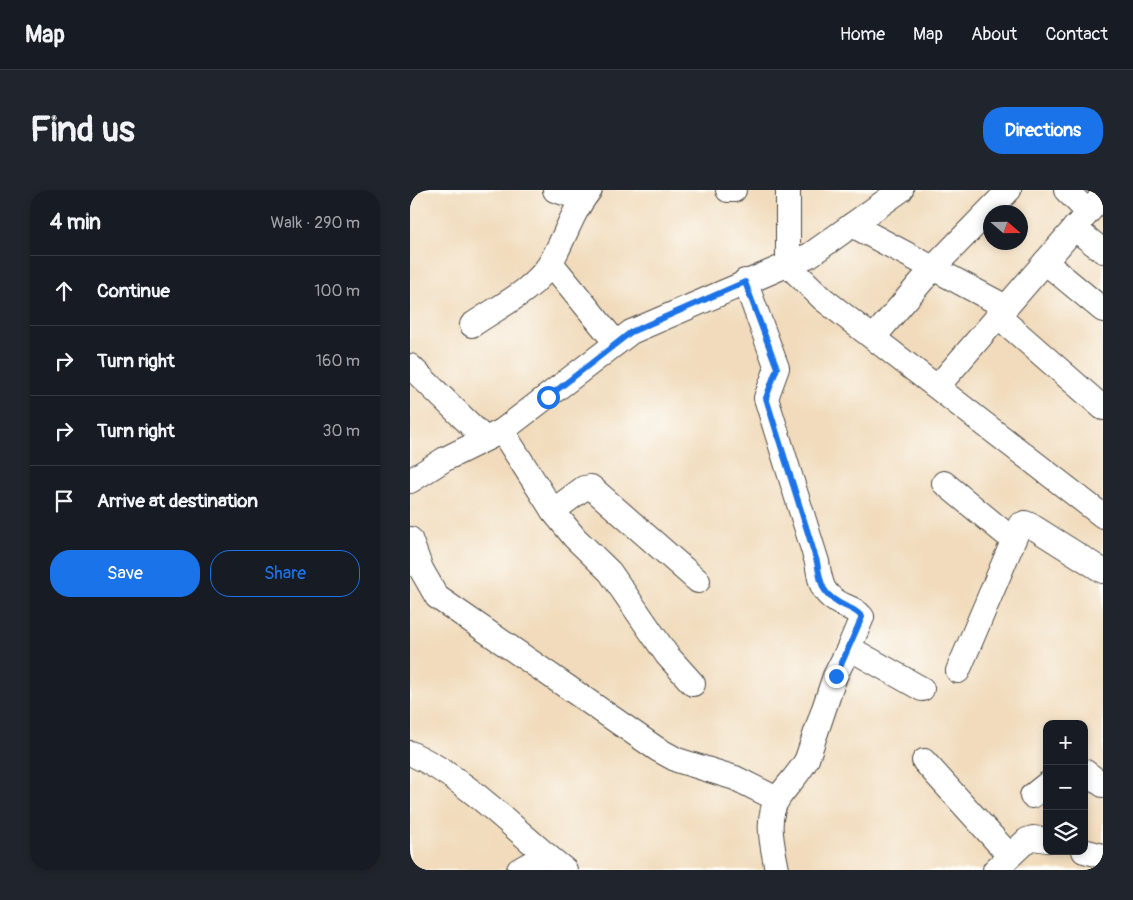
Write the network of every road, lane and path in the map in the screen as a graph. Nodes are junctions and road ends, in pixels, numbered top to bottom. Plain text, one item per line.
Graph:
1 (728, 190) edge
2 (734, 190) edge
3 (788, 190) edge
4 (901, 190) edge
5 (1009, 190) edge
6 (1066, 190) edge
7 (574, 193) edge
8 (1089, 212) edge
9 (852, 225) junction
10 (1103, 251) edge
11 (1044, 262) junction
12 (551, 263) junction
13 (788, 265) junction
14 (933, 268) junction
15 (745, 282) junction
16 (1103, 310) edge
17 (1002, 312) junction
18 (472, 325) dead end
19 (874, 337) junction
20 (616, 343) junction
21 (410, 366) edge
22 (938, 386) junction
23 (1099, 395) edge
24 (493, 435) junction
25 (413, 473) edge
26 (944, 483) dead end
27 (553, 511) junction
28 (1103, 516) edge
29 (410, 539) edge
30 (1013, 540) junction
31 (1103, 571) edge
32 (698, 581) dead end
33 (849, 648) junction
34 (958, 670) dead end
35 (693, 684) dead end
36 (922, 689) dead end
37 (410, 753) edge
38 (924, 761) dead end
39 (1088, 774) edge
40 (1103, 786) edge
41 (777, 799) junction
42 (1043, 839) edge
43 (1088, 852) edge
44 (546, 855) junction
45 (1103, 856) edge
46 (1002, 863) edge
47 (519, 870) edge
48 (565, 870) edge
49 (778, 870) edge

1 - 2 street
3 - 13 street
4 - 9 street
5 - 14 street
6 - 8 street
7 - 12 street
8 - 10 street
8 - 11 street
9 - 13 street
9 - 14 street
11 - 16 street
11 - 17 street
12 - 18 street
12 - 20 street
13 - 15 street
13 - 19 street
14 - 17 street
14 - 19 street
15 - 20 street
15 - 33 street
17 - 22 street
17 - 23 street
19 - 22 street
20 - 24 street
21 - 24 street
22 - 28 street
24 - 25 street
24 - 27 street
26 - 30 street
27 - 32 street
27 - 35 street
29 - 41 street
30 - 31 street
30 - 34 street
33 - 36 street
33 - 41 street
37 - 44 street
38 - 46 street
39 - 40 street
41 - 49 street
42 - 46 street
43 - 45 street
44 - 47 street
44 - 48 street

